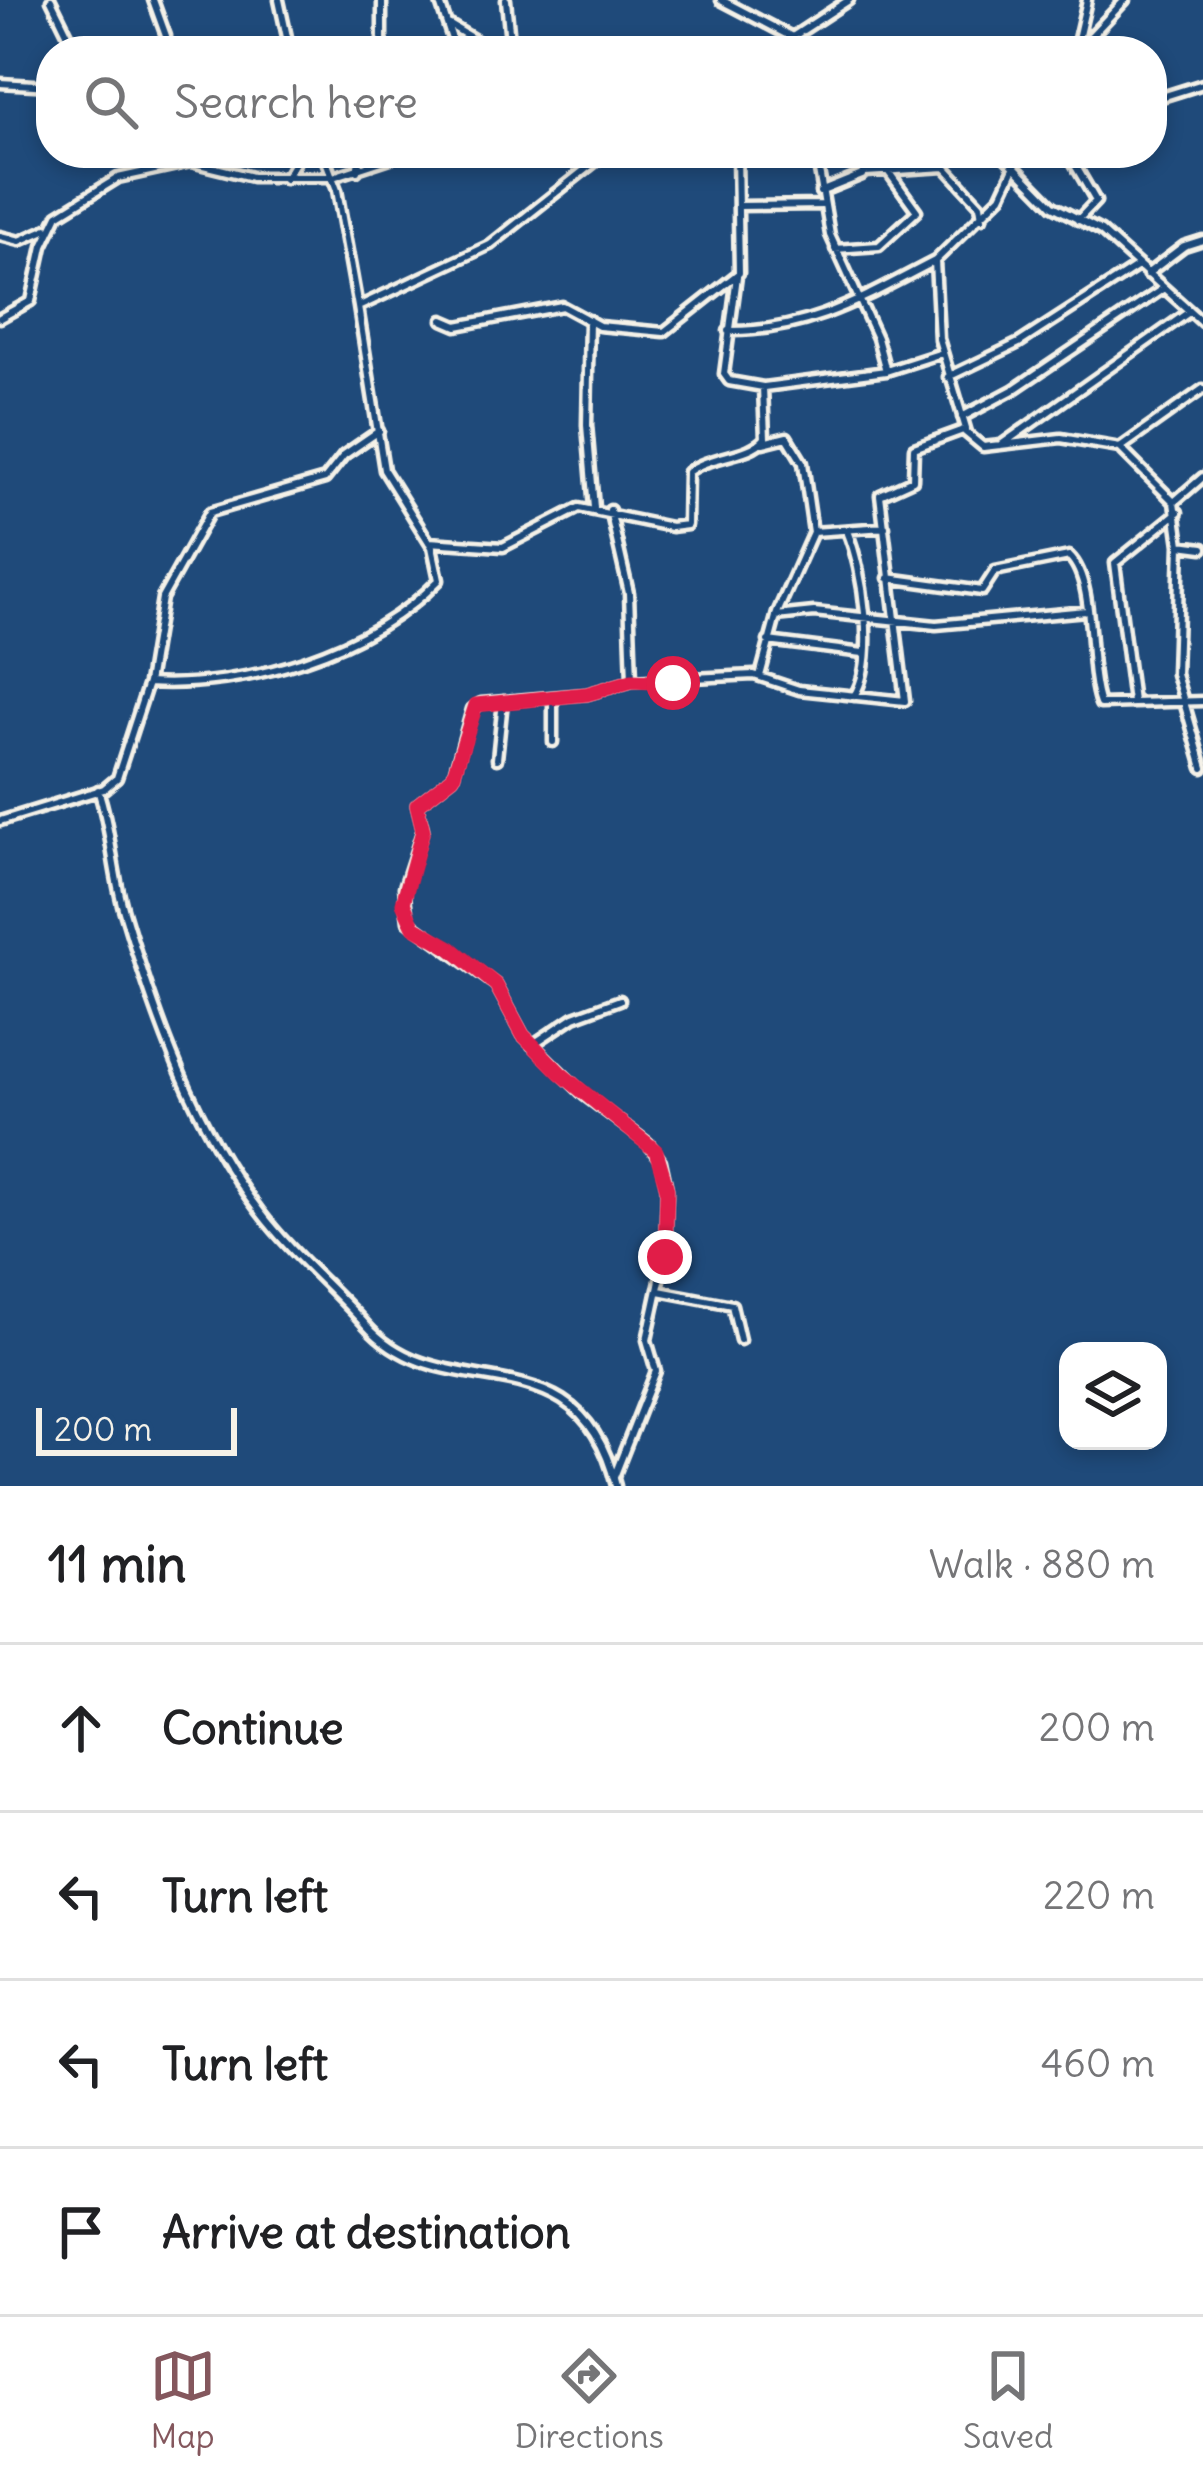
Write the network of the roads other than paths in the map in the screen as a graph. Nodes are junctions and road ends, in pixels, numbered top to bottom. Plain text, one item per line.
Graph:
1 (51, 0) edge
2 (153, 0) edge
3 (279, 0) edge
4 (382, 0) edge
5 (439, 0) edge
6 (506, 0) edge
7 (721, 0) edge
8 (849, 0) edge
9 (1088, 0) edge
10 (1125, 0) edge
11 (448, 24) junction
12 (69, 36) edge
13 (166, 36) edge
14 (287, 36) edge
15 (382, 36) edge
16 (452, 36) edge
17 (468, 36) edge
18 (510, 36) edge
19 (785, 36) edge
20 (795, 36) edge
21 (1082, 36) edge
22 (1092, 36) edge
23 (0, 83) edge
24 (1203, 84) edge
25 (36, 85) edge
26 (1167, 95) edge
27 (159, 168) edge
28 (220, 168) edge
29 (292, 168) edge
30 (329, 168) edge
31 (358, 168) edge
32 (365, 168) edge
33 (587, 168) edge
34 (738, 168) edge
35 (818, 168) edge
36 (866, 168) edge
37 (881, 168) edge
38 (886, 168) edge
39 (891, 168) edge
40 (939, 168) edge
41 (946, 168) edge
42 (1015, 168) edge
43 (1019, 168) edge
44 (1076, 168) edge
45 (357, 171) junction
46 (865, 172) junction
47 (333, 177) junction
48 (285, 179) junction
49 (820, 192) junction
50 (822, 205) junction
51 (739, 206) junction
52 (982, 218) junction
53 (1078, 220) junction
54 (50, 227) junction
55 (0, 236) edge
56 (1203, 240) edge
57 (835, 249) junction
58 (935, 261) junction
59 (1138, 266) junction
60 (1147, 274) junction
61 (737, 276) junction
62 (1164, 288) junction
63 (859, 304) junction
64 (358, 308) junction
65 (1189, 312) junction
66 (0, 318) edge
67 (590, 319) junction
68 (443, 320) dead end
69 (1203, 323) edge
70 (728, 331) junction
71 (942, 353) junction
72 (886, 371) junction
73 (948, 377) junction
74 (764, 387) junction
75 (1203, 389) edge
76 (962, 417) junction
77 (379, 431) junction
78 (964, 431) junction
79 (763, 443) junction
80 (998, 447) junction
81 (1120, 448) junction
82 (1203, 477) edge
83 (1174, 502) junction
84 (594, 508) junction
85 (610, 510) junction
86 (1178, 512) junction
87 (885, 527) junction
88 (847, 531) junction
89 (812, 532) junction
90 (429, 542) junction
91 (1180, 545) junction
92 (1203, 548) edge
93 (888, 578) junction
94 (1086, 611) junction
95 (776, 616) junction
96 (863, 617) junction
97 (895, 622) junction
98 (769, 641) junction
99 (863, 653) junction
100 (760, 676) junction
101 (632, 681) junction
102 (148, 683) junction
103 (854, 696) junction
104 (554, 697) junction
105 (1180, 700) junction
106 (503, 701) junction
107 (1203, 701) edge
108 (1133, 702) junction
109 (553, 742) dead end
110 (497, 759) dead end
111 (1203, 768) edge
112 (98, 790) junction
113 (0, 821) edge
114 (620, 1000) dead end
115 (532, 1045) junction
116 (658, 1291) junction
117 (740, 1340) dead end
118 (615, 1481) edge

1 - 12 street
2 - 13 street
3 - 14 street
4 - 15 street
5 - 11 street
6 - 18 street
7 - 19 street
8 - 20 street
9 - 21 street
10 - 22 street
11 - 16 street
11 - 17 street
23 - 25 street
24 - 26 street
27 - 54 street
28 - 48 street
29 - 48 street
30 - 47 street
31 - 45 street
32 - 45 street
33 - 64 street
34 - 51 street
35 - 49 street
36 - 46 street
37 - 46 street
38 - 57 street
39 - 40 street
41 - 52 street
42 - 52 street
43 - 53 street
44 - 53 street
45 - 47 street
46 - 49 street
47 - 48 street
47 - 64 street
49 - 50 street
50 - 51 street
50 - 57 street
51 - 61 street
52 - 58 street
53 - 59 street
54 - 55 street
54 - 66 street
56 - 60 street
57 - 63 street
58 - 63 street
58 - 71 street
59 - 60 street
59 - 73 street
60 - 62 street
61 - 67 street
61 - 70 street
62 - 65 street
62 - 76 street
63 - 70 street
63 - 72 street
64 - 77 street
65 - 69 street
65 - 80 street
67 - 68 street
67 - 84 street
70 - 74 street
71 - 72 street
71 - 73 street
72 - 74 street
73 - 76 street
74 - 79 street
75 - 81 street
76 - 78 street
77 - 90 street
77 - 102 street
78 - 80 street
78 - 87 street
79 - 85 street
79 - 89 street
80 - 81 street
81 - 83 street
82 - 83 street
83 - 86 street
84 - 85 street
84 - 90 street
85 - 101 street
86 - 91 street
86 - 108 street
87 - 88 street
87 - 93 street
88 - 89 street
88 - 96 street
89 - 95 street
90 - 102 street
91 - 92 street
91 - 105 street
93 - 94 street
93 - 97 street
94 - 97 street
94 - 108 street
95 - 96 street
95 - 98 street
96 - 97 street
96 - 99 street
97 - 103 street
98 - 99 street
98 - 100 street
99 - 103 street
100 - 101 street
100 - 103 street
101 - 104 street
102 - 112 street
104 - 106 street
104 - 109 street
105 - 107 street
105 - 108 street
105 - 111 street
106 - 110 street
106 - 115 street
112 - 113 street
112 - 118 street
114 - 115 street
115 - 116 street
116 - 117 street
116 - 118 street

